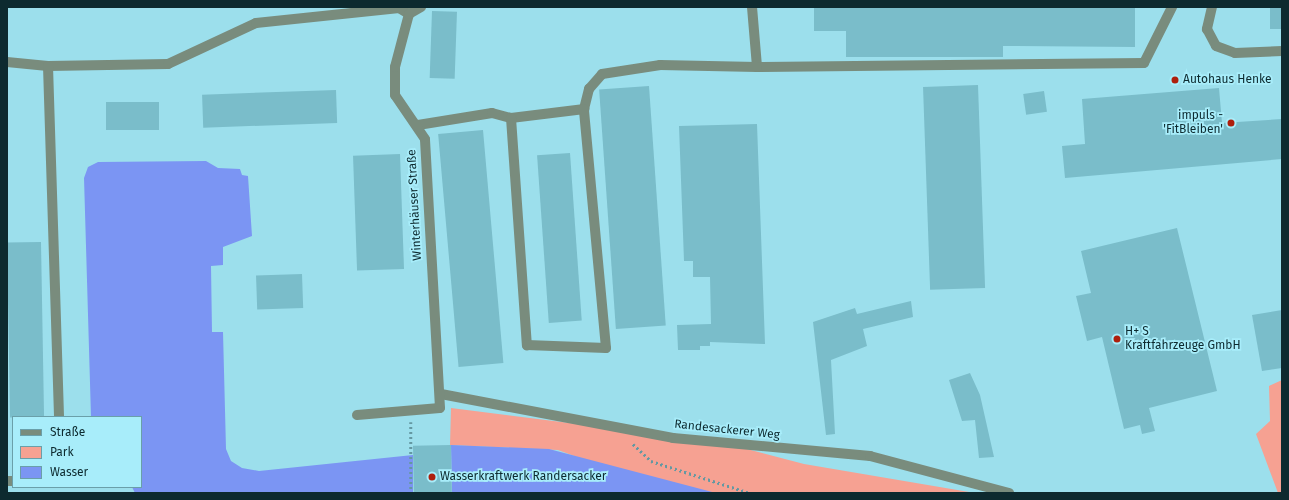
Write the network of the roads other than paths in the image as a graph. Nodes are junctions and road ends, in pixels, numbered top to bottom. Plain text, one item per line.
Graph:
1 (420, 7) edge
2 (752, 7) edge
3 (1172, 7) edge
4 (1212, 7) edge
5 (410, 14) junction
6 (1282, 51) edge
7 (7, 62) edge
8 (48, 66) junction
9 (757, 67) junction
10 (584, 109) junction
11 (511, 118) junction
12 (418, 125) junction
13 (441, 394) junction
14 (357, 415) dead end
15 (59, 416) edge
16 (1009, 493) edge

1 - 5 street
2 - 9 street
3 - 9 street
4 - 6 street
5 - 8 street
5 - 12 street, Winterhäuser Straße
7 - 8 street
8 - 15 street
9 - 10 street
10 - 11 street
10 - 11 street
11 - 12 street
12 - 13 street, Winterhäuser Straße
13 - 14 street
13 - 16 street, Randesackerer Weg

